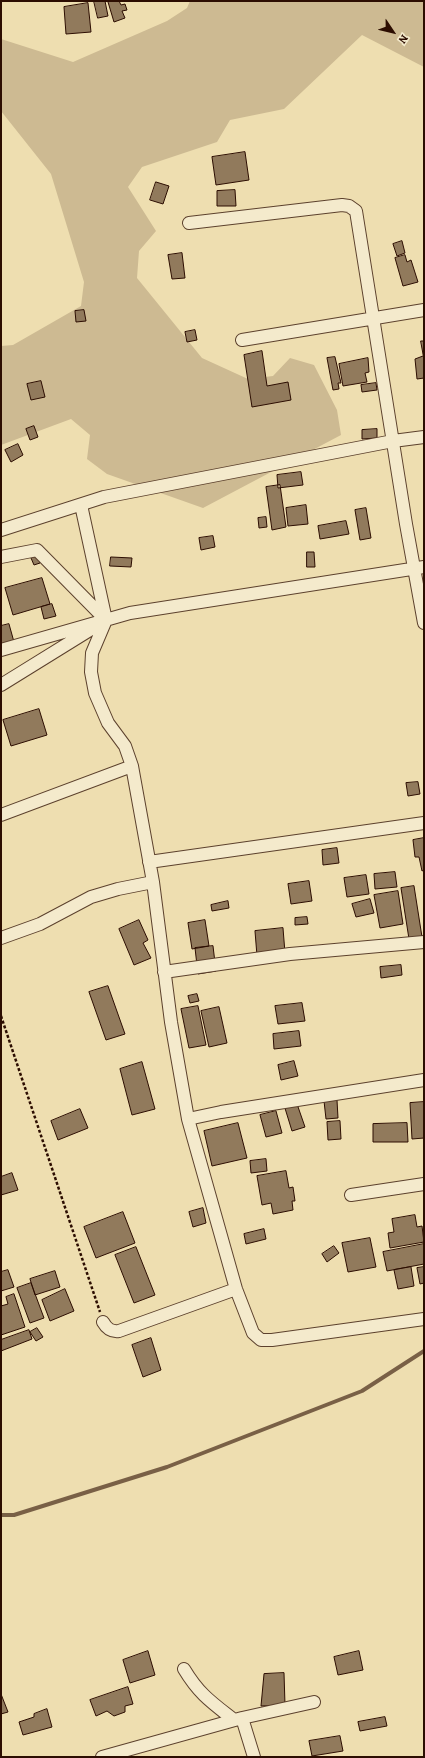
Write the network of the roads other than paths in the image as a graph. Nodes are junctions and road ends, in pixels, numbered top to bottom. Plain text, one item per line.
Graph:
1 (189, 222) dead end
2 (424, 310) edge
3 (373, 318) junction
4 (242, 340) dead end
5 (424, 437) edge
6 (393, 441) junction
7 (81, 505) junction
8 (1, 530) edge
9 (1, 557) edge
10 (419, 568) edge
11 (106, 620) junction
12 (424, 623) edge
13 (1, 650) edge
14 (1, 685) edge
15 (132, 766) junction
16 (1, 815) edge
17 (424, 823) edge
18 (149, 862) junction
19 (153, 882) junction
20 (1, 938) edge
21 (424, 942) edge
22 (164, 972) junction
23 (424, 1080) edge
24 (188, 1119) junction
25 (424, 1184) edge
26 (351, 1195) dead end
27 (236, 1289) junction
28 (424, 1319) edge
29 (103, 1322) road end
30 (184, 1669) dead end
31 (314, 1702) dead end
32 (238, 1719) junction
33 (102, 1757) edge
34 (254, 1757) edge

1 - 3 street
2 - 3 street
3 - 4 street
3 - 6 street
5 - 6 street
6 - 7 street
6 - 10 street
7 - 8 street
7 - 11 street
9 - 11 street
10 - 11 street
10 - 12 street
11 - 13 street
11 - 14 street
11 - 15 street
15 - 16 street
15 - 18 street
17 - 18 street
18 - 19 street
19 - 20 street
19 - 22 street
21 - 22 street
22 - 24 street
23 - 24 street
24 - 27 street
25 - 26 street
27 - 28 street
27 - 29 street
30 - 32 street
31 - 32 street
32 - 33 street
32 - 34 street

